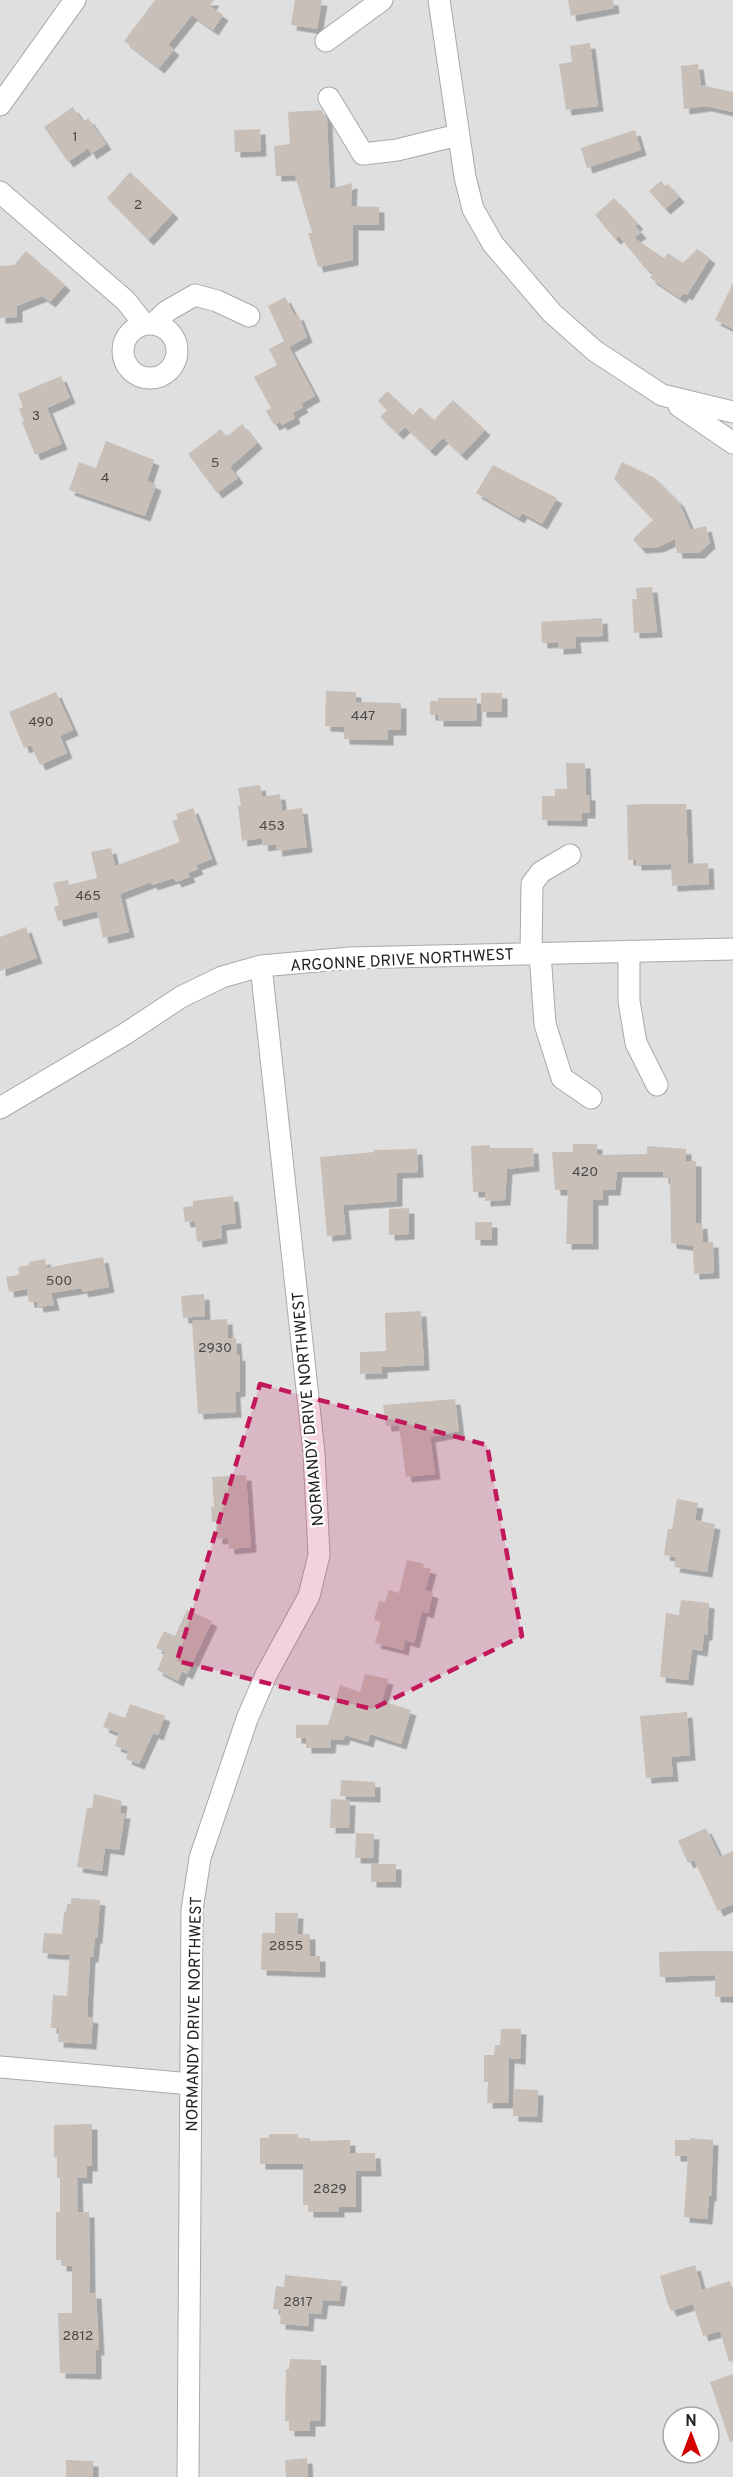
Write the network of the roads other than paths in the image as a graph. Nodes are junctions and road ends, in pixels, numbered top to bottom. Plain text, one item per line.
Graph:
1 (75, 0) edge
2 (382, 0) edge
3 (439, 0) edge
4 (326, 41) dead end
5 (329, 98) dead end
6 (0, 105) edge
7 (458, 135) junction
8 (0, 192) edge
9 (249, 316) dead end
10 (662, 394) junction
11 (733, 412) edge
12 (733, 443) edge
13 (570, 855) dead end
14 (733, 949) edge
15 (629, 951) junction
16 (535, 953) junction
17 (261, 966) junction
18 (657, 1085) dead end
19 (591, 1098) dead end
20 (0, 1108) edge
21 (0, 2067) edge
22 (191, 2084) junction
23 (188, 2477) edge

1 - 6 street
2 - 4 street
3 - 7 street
5 - 7 street
7 - 10 street
8 - 9 street
10 - 11 street
10 - 12 street
13 - 16 street
14 - 15 street, ARGONNE DRIVE NORTHWEST
15 - 16 street, ARGONNE DRIVE NORTHWEST
15 - 18 street
16 - 17 street, ARGONNE DRIVE NORTHWEST
16 - 19 street
17 - 20 street, ARGONNE DRIVE NORTHWEST
17 - 22 street, NORMANDY DRIVE NORTHWEST
21 - 22 street
22 - 23 street, NORMANDY DRIVE NORTHWEST

